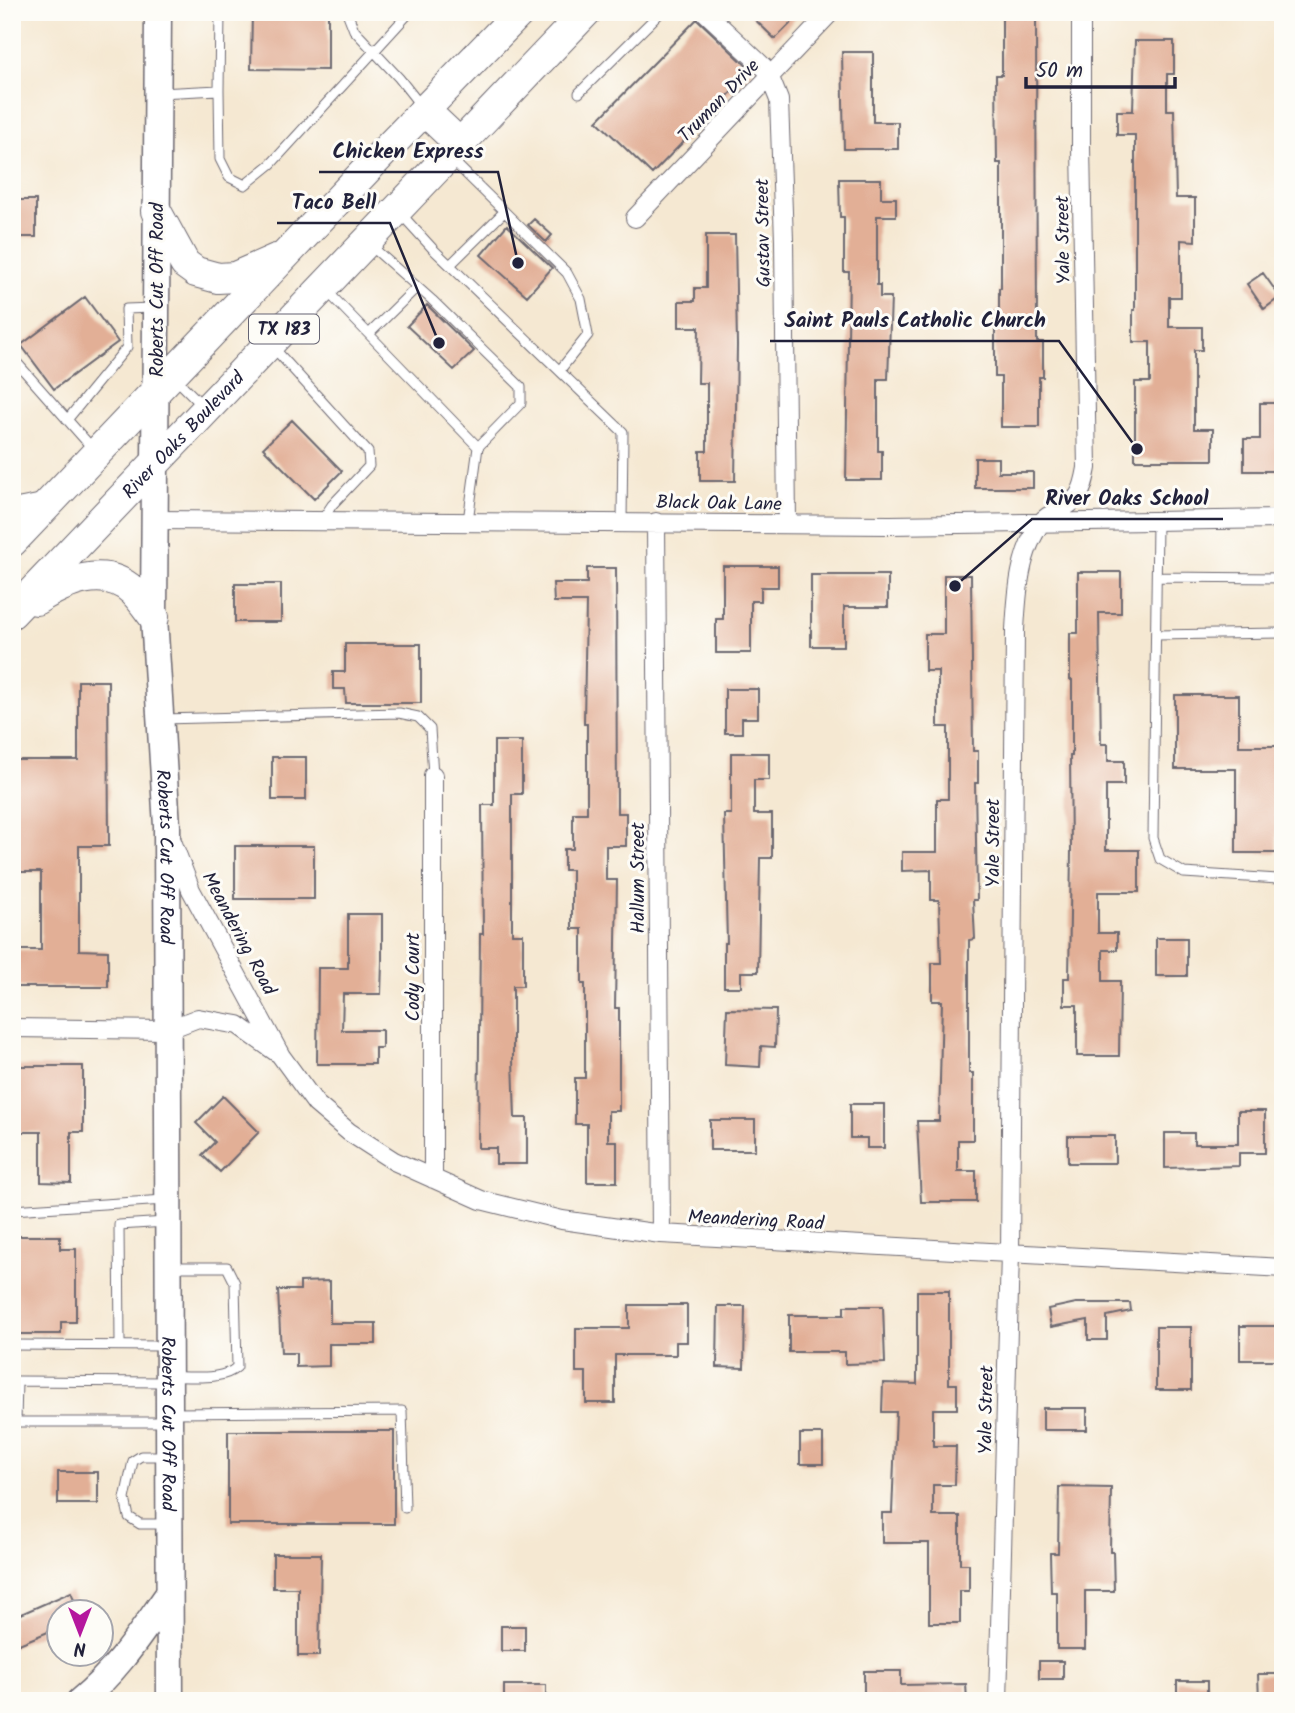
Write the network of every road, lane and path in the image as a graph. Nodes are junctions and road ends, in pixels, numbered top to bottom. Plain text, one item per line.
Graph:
1 (158, 12) edge
2 (220, 12) edge
3 (346, 12) edge
4 (410, 12) edge
5 (520, 12) edge
6 (586, 12) edge
7 (662, 12) edge
8 (705, 12) edge
9 (831, 12) edge
10 (1081, 12) edge
11 (374, 52) junction
12 (770, 76) junction
13 (219, 90) junction
14 (158, 93) junction
15 (579, 93) dead end
16 (424, 110) junction
17 (455, 150) junction
18 (156, 211) junction
19 (398, 211) junction
20 (505, 212) junction
21 (635, 218) dead end
22 (367, 242) junction
23 (286, 256) junction
24 (450, 265) junction
25 (323, 287) junction
26 (417, 287) junction
27 (157, 308) junction
28 (369, 334) junction
29 (270, 343) junction
30 (12, 364) edge
31 (560, 370) junction
32 (164, 384) junction
33 (208, 411) junction
34 (67, 420) junction
35 (478, 447) junction
36 (97, 455) junction
37 (154, 464) junction
38 (51, 501) junction
39 (12, 509) edge
40 (1283, 519) edge
41 (154, 520) junction
42 (322, 520) junction
43 (468, 521) junction
44 (1157, 521) junction
45 (622, 522) junction
46 (656, 522) junction
47 (787, 523) junction
48 (1041, 523) junction
49 (12, 542) edge
50 (1157, 577) junction
51 (1283, 578) edge
52 (12, 614) edge
53 (155, 617) junction
54 (1283, 633) edge
55 (1156, 635) junction
56 (161, 719) junction
57 (433, 775) joint
58 (167, 826) junction
59 (1283, 876) edge
60 (12, 1028) edge
61 (167, 1030) junction
62 (281, 1056) junction
63 (433, 1180) junction
64 (12, 1210) edge
65 (166, 1211) junction
66 (661, 1234) junction
67 (1010, 1253) junction
68 (167, 1267) junction
69 (1283, 1268) edge
70 (120, 1344) junction
71 (12, 1345) edge
72 (167, 1346) junction
73 (167, 1380) junction
74 (167, 1417) junction
75 (167, 1456) junction
76 (405, 1508) dead end
77 (168, 1524) junction
78 (168, 1595) junction
79 (80, 1701) edge
80 (170, 1701) edge
81 (998, 1701) edge

1 - 14 street, Roberts Cut Off Road
2 - 13 lane
3 - 11 lane
4 - 11 lane
5 - 16 main road, TX 183
6 - 17 main road, River Oaks Boulevard / TX 183
7 - 15 lane
8 - 12 street, Gustav Street
9 - 12 street, Truman Drive
10 - 48 street, Yale Street
11 - 13 lane
11 - 16 lane
12 - 21 street, Truman Drive
12 - 47 street, Gustav Street
13 - 14 lane
14 - 18 street, Roberts Cut Off Road
16 - 17 main road
16 - 23 main road, TX 183
17 - 19 main road, River Oaks Boulevard / TX 183
17 - 20 lane
18 - 23 main road
18 - 27 street, Roberts Cut Off Road
19 - 22 main road, River Oaks Boulevard / TX 183
19 - 24 lane
20 - 24 lane
20 - 31 lane
22 - 25 main road, River Oaks Boulevard / TX 183
22 - 26 lane
23 - 32 main road, TX 183
24 - 31 lane
25 - 28 lane
25 - 29 main road, River Oaks Boulevard / TX 183
26 - 28 lane
26 - 35 lane
27 - 32 street, Roberts Cut Off Road
27 - 34 lane
28 - 35 lane
29 - 33 main road, River Oaks Boulevard / TX 183
29 - 42 lane
30 - 34 lane
31 - 45 lane
32 - 33 lane
32 - 36 main road, TX 183
32 - 37 street, Roberts Cut Off Road
33 - 37 main road, River Oaks Boulevard / TX 183
34 - 36 lane
35 - 43 lane
36 - 38 main road, TX 183
37 - 41 street, Roberts Cut Off Road
37 - 52 main road, River Oaks Boulevard / TX 183
38 - 39 street
38 - 49 main road, TX 183
40 - 44 street, Black Oak Lane
41 - 42 street, Black Oak Lane
41 - 53 street, Roberts Cut Off Road
42 - 43 street, Black Oak Lane
43 - 45 street, Black Oak Lane
44 - 48 street, Black Oak Lane
44 - 50 lane
45 - 46 street, Black Oak Lane
46 - 47 street, Black Oak Lane
46 - 66 street, Hallum Street
47 - 48 street, Black Oak Lane
48 - 67 street, Yale Street
50 - 51 lane
50 - 55 lane
52 - 53 main road
53 - 56 street, Roberts Cut Off Road
54 - 55 lane
55 - 59 lane
56 - 57 lane
56 - 58 street, Roberts Cut Off Road
57 - 63 street, Cody Court
58 - 61 street, Roberts Cut Off Road
58 - 62 street, Meandering Road
60 - 61 street
61 - 62 street, Meandering Road
61 - 65 street, Roberts Cut Off Road
62 - 63 street, Meandering Road
63 - 66 street, Meandering Road
64 - 65 lane
65 - 68 street, Roberts Cut Off Road
65 - 70 lane
66 - 67 street, Meandering Road
67 - 69 street, Meandering Road
67 - 81 street, Yale Street
68 - 72 street, Roberts Cut Off Road
68 - 73 lane
70 - 71 lane
70 - 72 lane
72 - 73 street, Roberts Cut Off Road
73 - 74 street, Roberts Cut Off Road
73 - 74 lane
74 - 75 street, Roberts Cut Off Road
74 - 76 lane
75 - 77 street, Roberts Cut Off Road
75 - 77 lane
77 - 78 street, Roberts Cut Off Road
78 - 79 street
78 - 80 street, Roberts Cut Off Road

